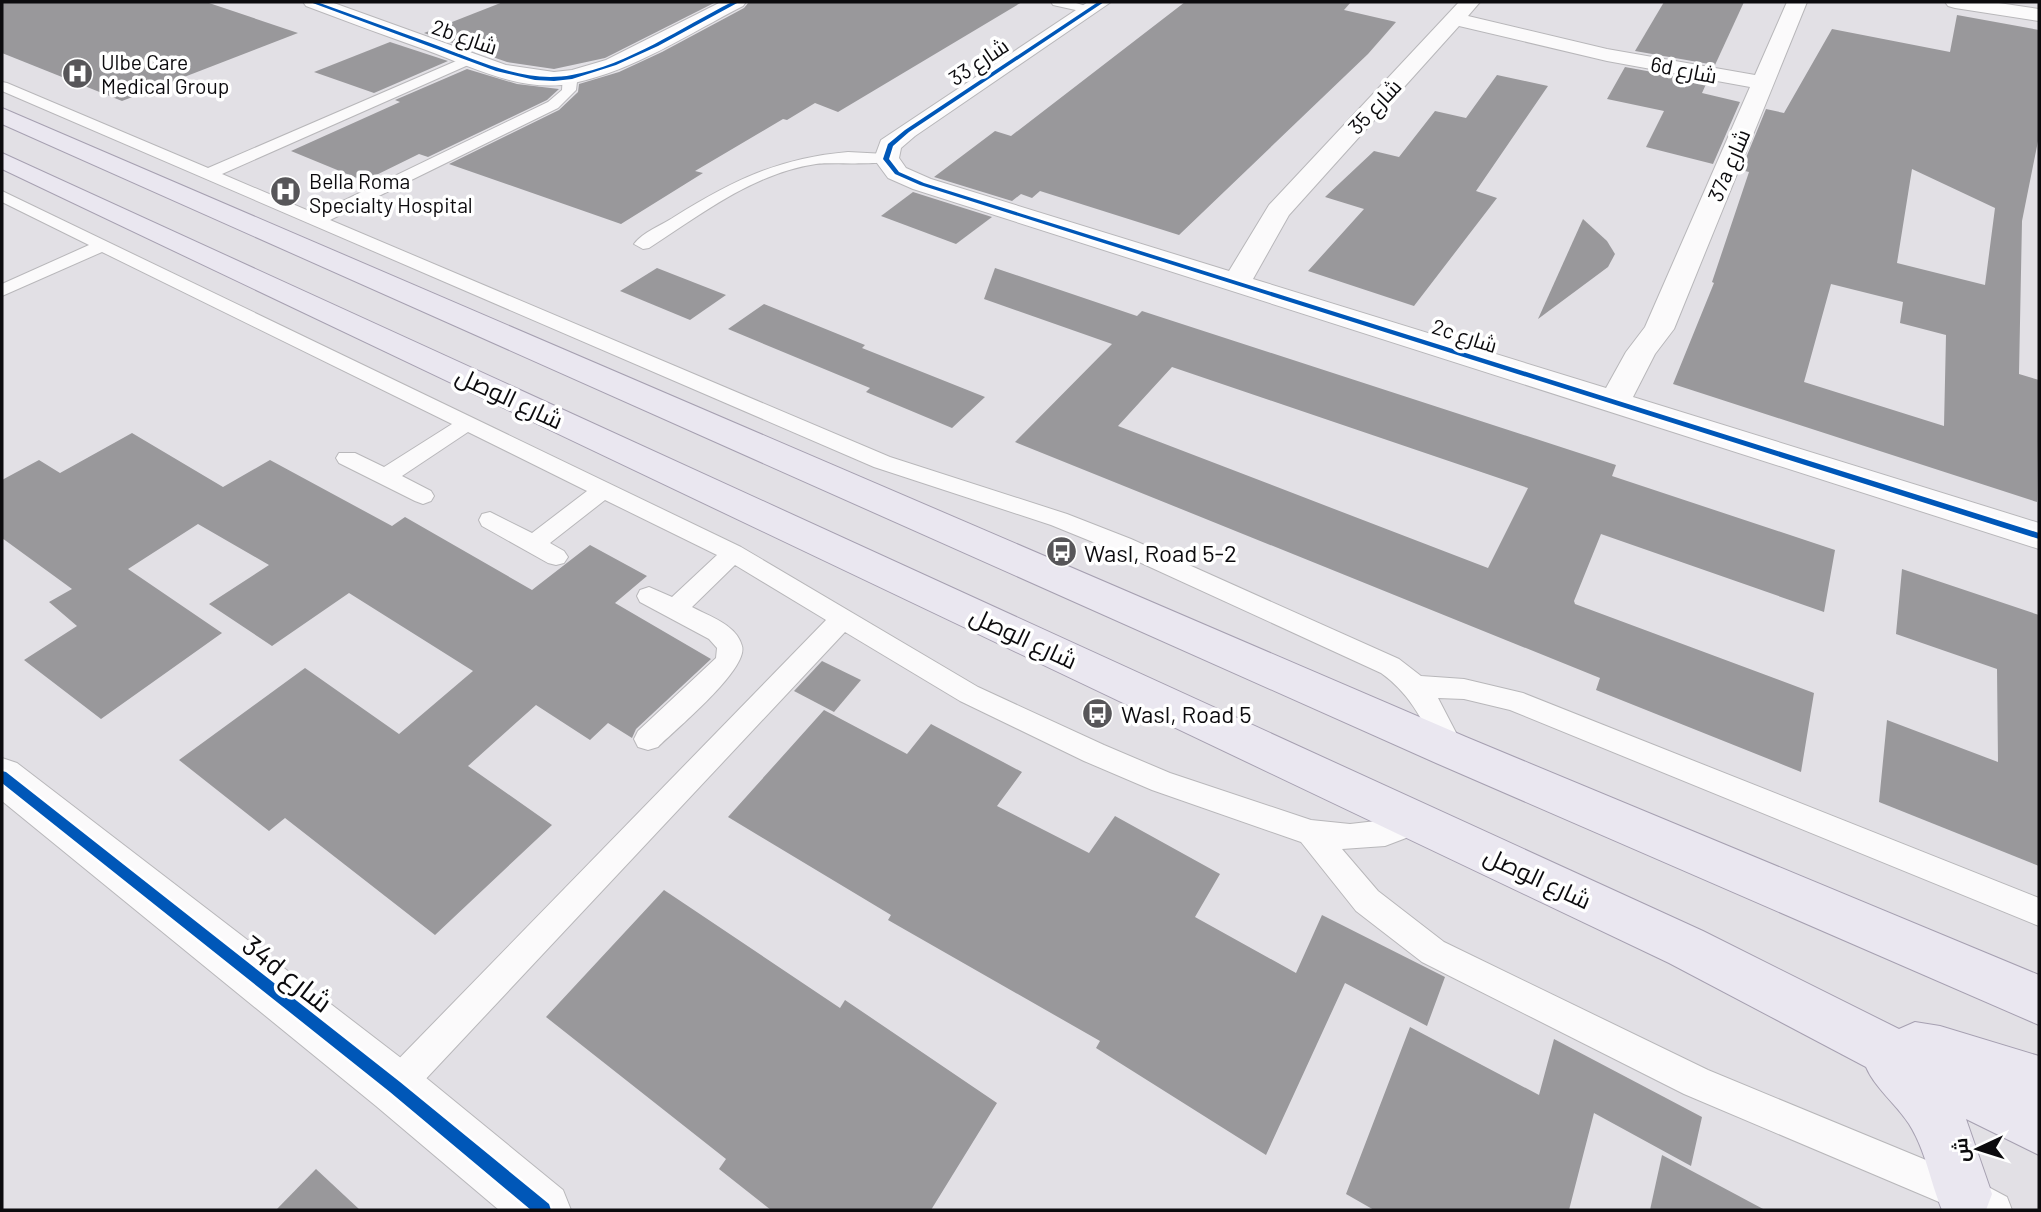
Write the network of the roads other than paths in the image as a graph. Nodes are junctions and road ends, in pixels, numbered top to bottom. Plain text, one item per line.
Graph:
1 (313, 2) edge
2 (736, 2) edge
3 (1057, 2) edge
4 (1470, 2) edge
5 (1797, 2) edge
6 (1955, 2) edge
7 (1095, 6) edge
8 (2039, 16) edge
9 (1451, 22) junction
10 (470, 59) junction
11 (568, 78) junction
12 (2, 86) edge
13 (1760, 88) junction
14 (2, 115) edge
15 (886, 159) junction
16 (2, 160) edge
17 (208, 174) junction
18 (2, 196) edge
19 (245, 205) junction
20 (1278, 211) junction
21 (316, 220) junction
22 (103, 244) junction
23 (643, 244) dead end
24 (1214, 256) junction
25 (1236, 283) junction
26 (2, 291) edge
27 (1629, 407) junction
28 (468, 423) junction
29 (347, 458) dead end
30 (385, 477) junction
31 (603, 490) junction
32 (423, 496) dead end
33 (490, 520) dead end
34 (2039, 536) edge
35 (533, 544) junction
36 (733, 553) junction
37 (556, 557) dead end
38 (649, 596) dead end
39 (675, 609) junction
40 (843, 618) junction
41 (1417, 686) junction
42 (648, 739) dead end
43 (1451, 750) junction
44 (5, 783) edge
45 (1417, 821) junction
46 (1311, 833) junction
47 (2039, 912) edge
48 (2039, 1000) edge
49 (1865, 1038) junction
50 (2039, 1083) edge
51 (395, 1087) junction
52 (2039, 1128) edge
53 (1979, 1202) edge
54 (543, 1210) edge

1 - 10 street, 2b شارع
2 - 11 street
3 - 7 lane
4 - 9 street, شارع 35
5 - 13 street, 37a شارع
6 - 8 street
7 - 15 street, شارع 33
9 - 13 street, 6d شارع
9 - 20 street, شارع 35
10 - 11 street, 2b شارع
10 - 17 lane
11 - 21 lane
12 - 17 lane
13 - 27 street, 37a شارع
14 - 19 main road
15 - 23 lane
15 - 24 street, 2c شارع
16 - 45 main road, شارع الوصل
17 - 19 lane
18 - 22 lane
19 - 21 lane
19 - 43 main road
20 - 24 street, شارع 35
20 - 25 street, شارع 35
21 - 41 lane
22 - 26 lane
22 - 28 lane
24 - 25 street, 2c شارع
25 - 27 street, 2c شارع
27 - 34 street, 2c شارع
28 - 30 lane
28 - 31 lane
29 - 30 lane
30 - 32 lane
31 - 35 lane
31 - 36 lane
33 - 35 lane
35 - 37 lane
36 - 39 lane
36 - 40 lane
38 - 39 lane
39 - 42 lane
40 - 46 lane
40 - 51 lane
41 - 43 lane
41 - 47 lane
43 - 48 main road
44 - 51 street, 34d شارع
45 - 46 lane
45 - 49 main road, شارع الوصل
46 - 53 lane
49 - 50 main road
49 - 52 main road, شارع الوصل
49 - 53 main road
51 - 54 street, 34d شارع

